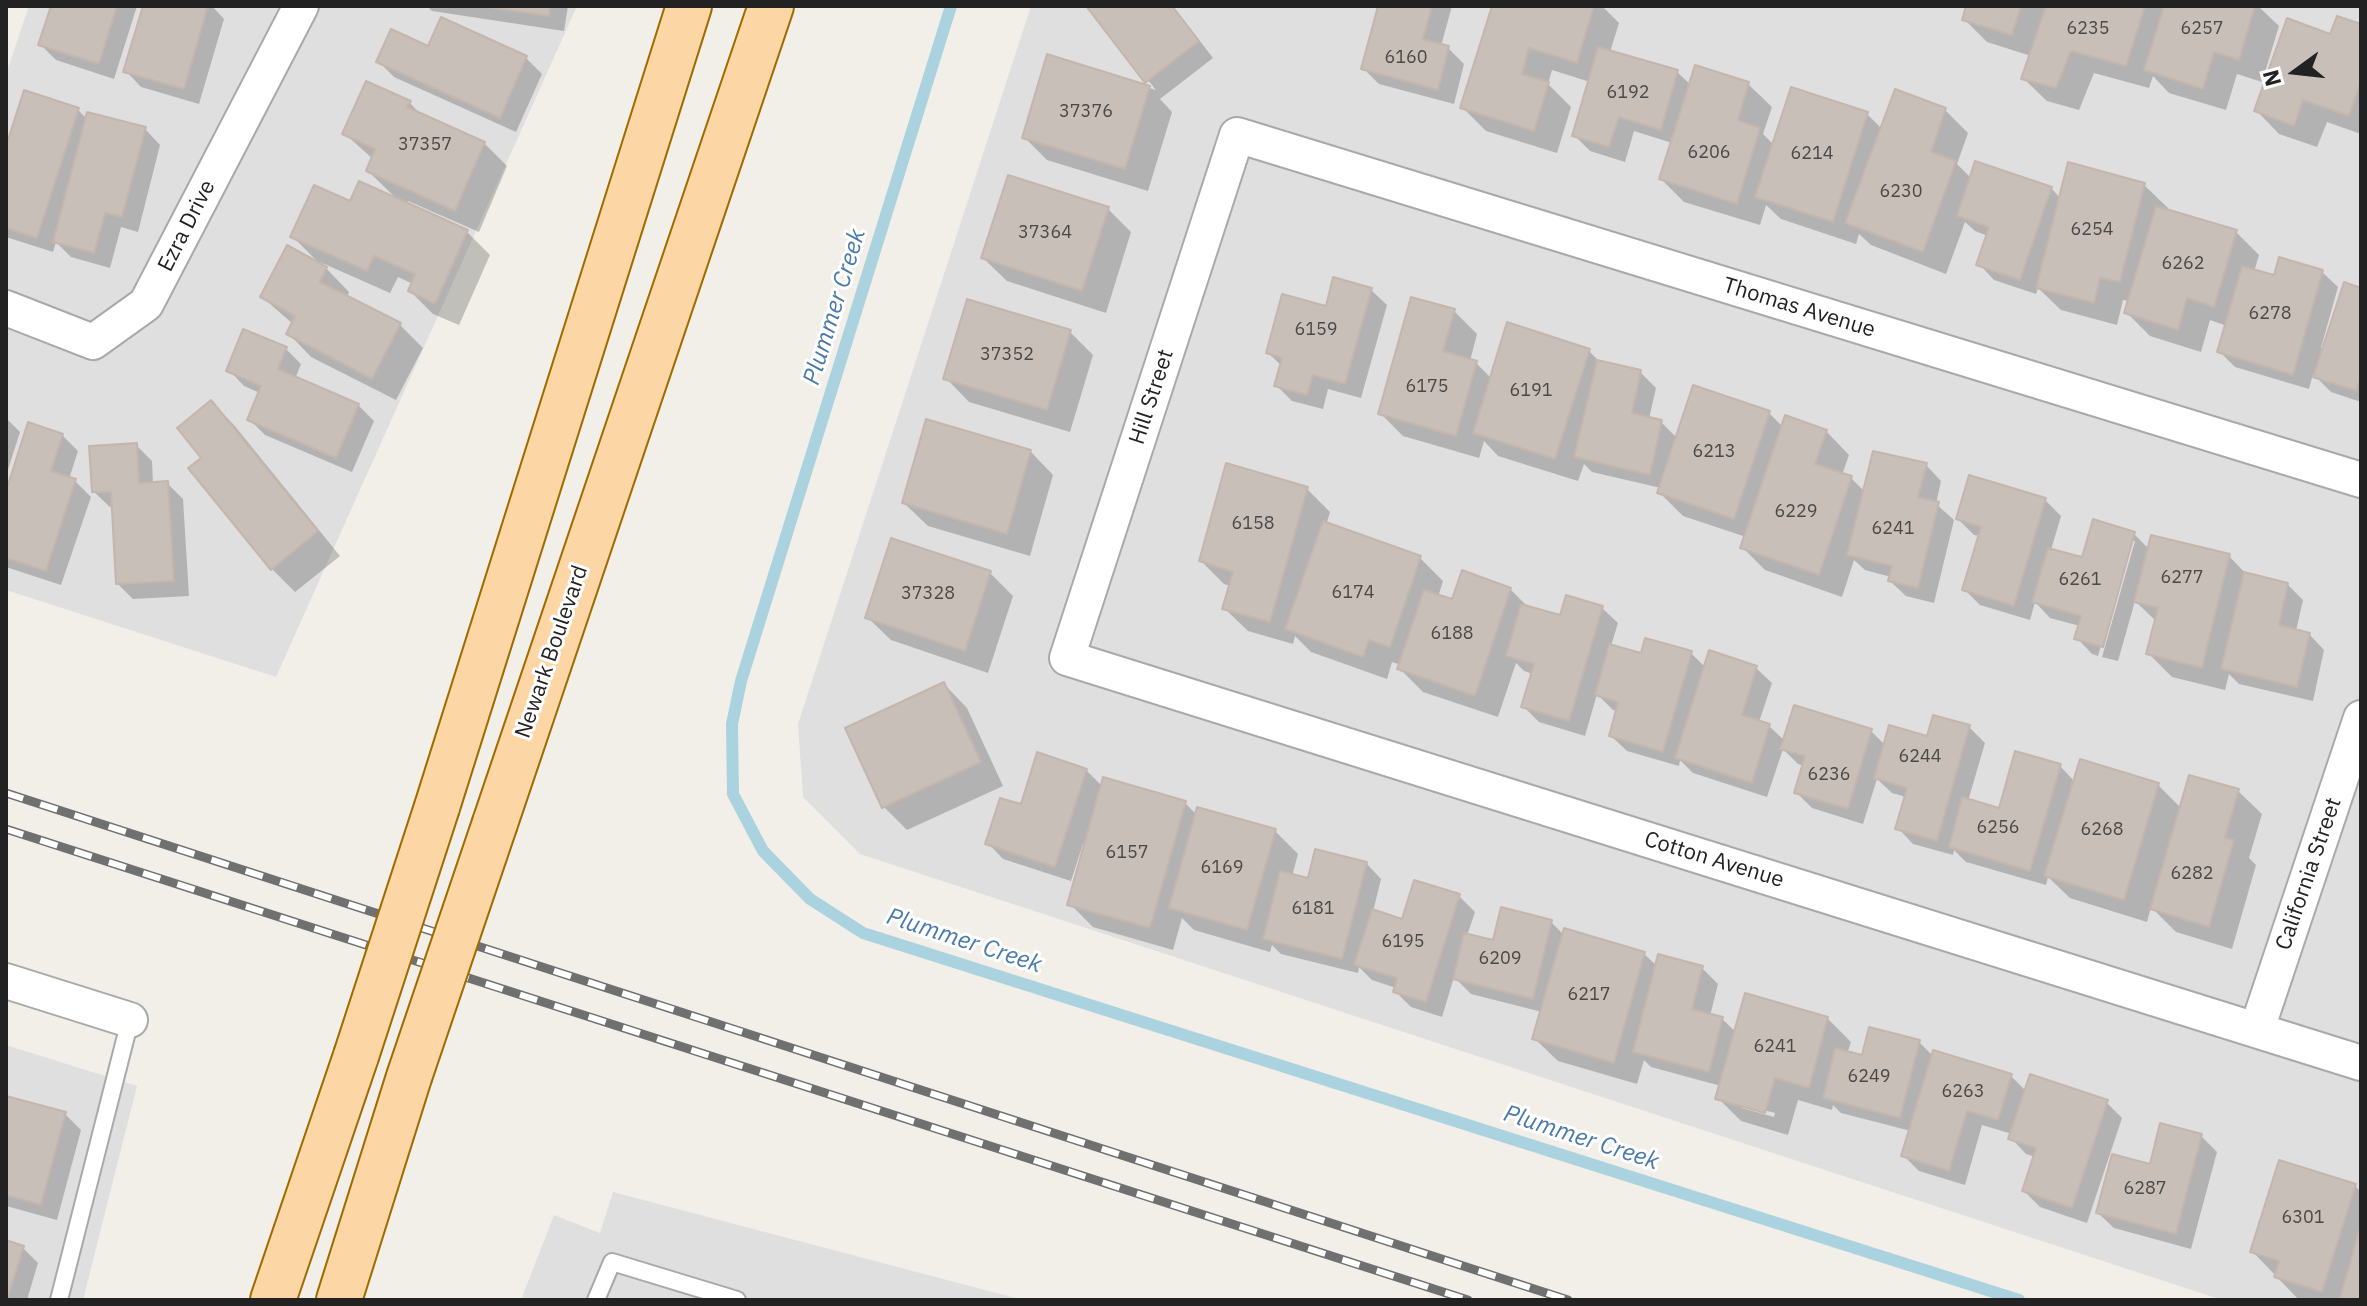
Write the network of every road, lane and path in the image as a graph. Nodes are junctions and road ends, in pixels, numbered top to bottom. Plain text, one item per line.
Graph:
1 (301, 6) edge
2 (689, 6) edge
3 (771, 6) edge
4 (1237, 135) joint
5 (6, 308) edge
6 (2361, 480) edge
7 (1067, 658) joint
8 (2361, 718) edge
9 (6, 981) edge
10 (130, 1020) joint
11 (2257, 1029) junction
12 (2361, 1063) edge
13 (59, 1300) edge
14 (273, 1300) edge
15 (339, 1300) edge
16 (596, 1300) edge
17 (737, 1300) edge

1 - 5 street, Ezra Drive
2 - 14 main road, bridge
3 - 15 main road, Newark Boulevard, bridge
4 - 6 street, Thomas Avenue
4 - 7 street, Hill Street
7 - 11 street, Cotton Avenue
8 - 11 street, California Street
9 - 10 street
10 - 13 lane
11 - 12 street, Cotton Avenue
16 - 17 lane

